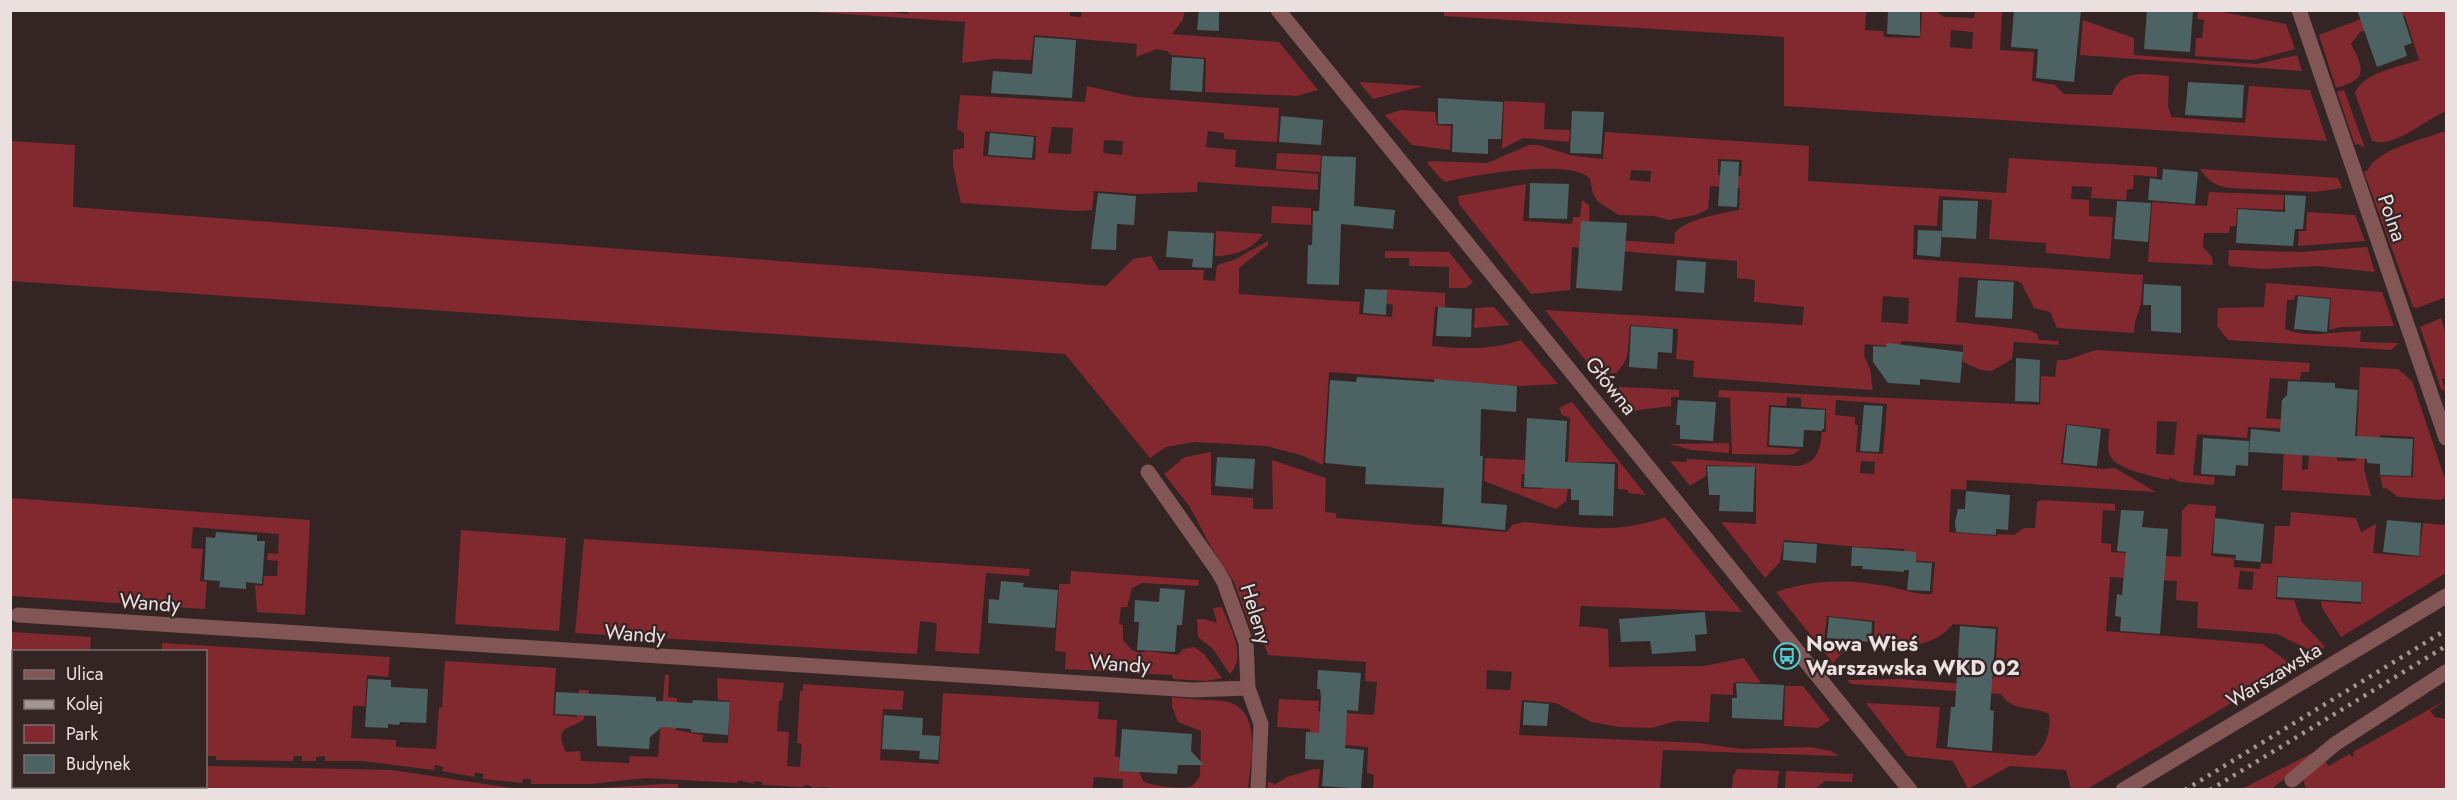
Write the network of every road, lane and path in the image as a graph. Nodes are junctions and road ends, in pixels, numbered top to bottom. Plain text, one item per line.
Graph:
1 (1278, 10) edge
2 (2299, 10) edge
3 (2446, 438) edge
4 (1148, 472) dead end
5 (2446, 596) edge
6 (18, 615) dead end
7 (2446, 672) edge
8 (1248, 688) junction
9 (2292, 780) dead end
10 (1258, 789) edge
11 (1910, 789) edge
12 (2123, 789) edge

1 - 11 street, Główna
2 - 3 street, Polna
4 - 8 street, Heleny
5 - 12 street, Warszawska
6 - 8 street, Wandy
7 - 9 street
8 - 10 street, Heleny

